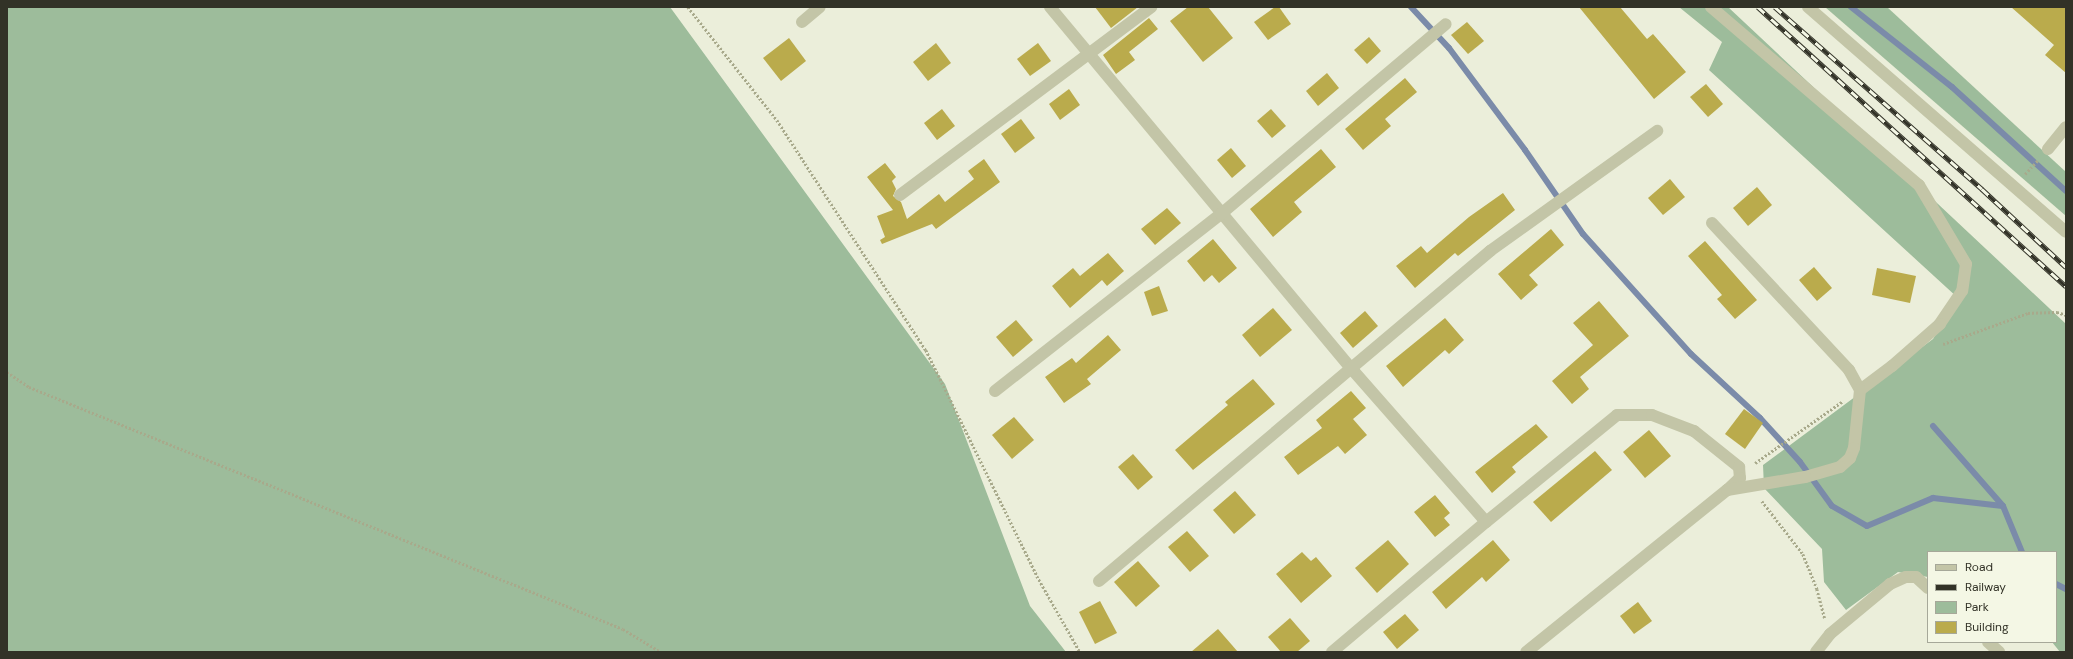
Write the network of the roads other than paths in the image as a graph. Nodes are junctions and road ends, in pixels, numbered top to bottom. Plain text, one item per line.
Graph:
1 (820, 7) edge
2 (1050, 7) edge
3 (1151, 7) edge
4 (1711, 7) edge
5 (1808, 7) edge
6 (802, 22) dead end
7 (1446, 24) dead end
8 (1089, 54) junction
9 (2066, 127) edge
10 (1656, 131) dead end
11 (2048, 149) dead end
12 (900, 195) dead end
13 (1221, 214) junction
14 (1712, 223) dead end
15 (2066, 232) edge
16 (1350, 367) junction
17 (1860, 390) junction
18 (995, 391) dead end
19 (1727, 490) junction
20 (1486, 522) junction
21 (1099, 581) dead end
22 (1927, 587) edge
23 (1989, 643) edge
24 (1332, 652) edge
25 (1526, 652) edge
26 (1816, 652) edge
27 (1999, 652) edge

1 - 6 street
2 - 8 street
3 - 8 street
4 - 17 street
5 - 15 street
7 - 13 street
8 - 12 street
8 - 13 street
9 - 11 street
10 - 16 street
13 - 16 street
13 - 18 street
14 - 17 street
16 - 20 street
16 - 21 street
17 - 19 street
19 - 20 street
19 - 25 street
20 - 24 street
22 - 26 street
23 - 27 street

